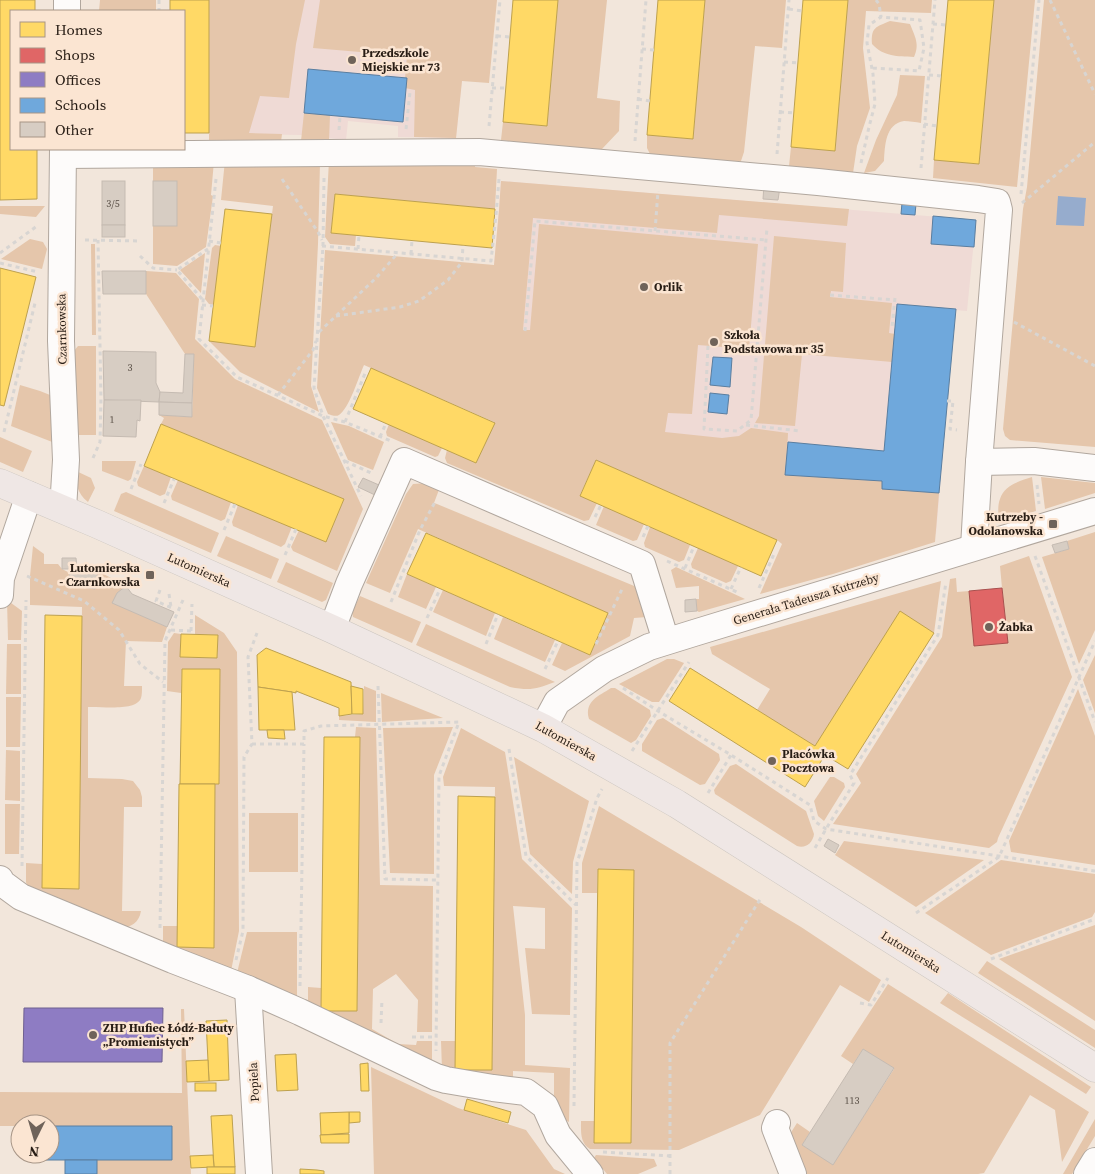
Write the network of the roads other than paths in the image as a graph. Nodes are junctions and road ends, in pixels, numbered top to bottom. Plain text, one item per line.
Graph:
1 (63, 152) edge
2 (979, 462) junction
3 (1095, 468) edge
4 (0, 483) edge
5 (28, 495) junction
6 (63, 510) junction
7 (1095, 512) edge
8 (974, 547) junction
9 (0, 595) edge
10 (332, 629) junction
11 (666, 641) junction
12 (543, 728) junction
13 (0, 880) edge
14 (240, 986) junction
15 (1095, 1068) edge
16 (777, 1123) dead end
17 (1095, 1161) edge
18 (593, 1163) edge
19 (259, 1174) edge
20 (793, 1174) edge
21 (1087, 1174) edge

1 - 2 street
1 - 6 street, Czarnkowska
2 - 3 street
2 - 8 street
4 - 5 main road, Lutomierska
5 - 6 main road, Lutomierska
5 - 9 street
6 - 10 main road, Lutomierska
7 - 8 street, Generała Tadeusza Kutrzeby
8 - 11 street, Generała Tadeusza Kutrzeby
10 - 11 street
10 - 12 main road, Lutomierska
11 - 12 street, Generała Tadeusza Kutrzeby
12 - 15 main road, Lutomierska
13 - 14 street
14 - 18 street
14 - 19 street, Popiela
16 - 20 street
17 - 21 street

